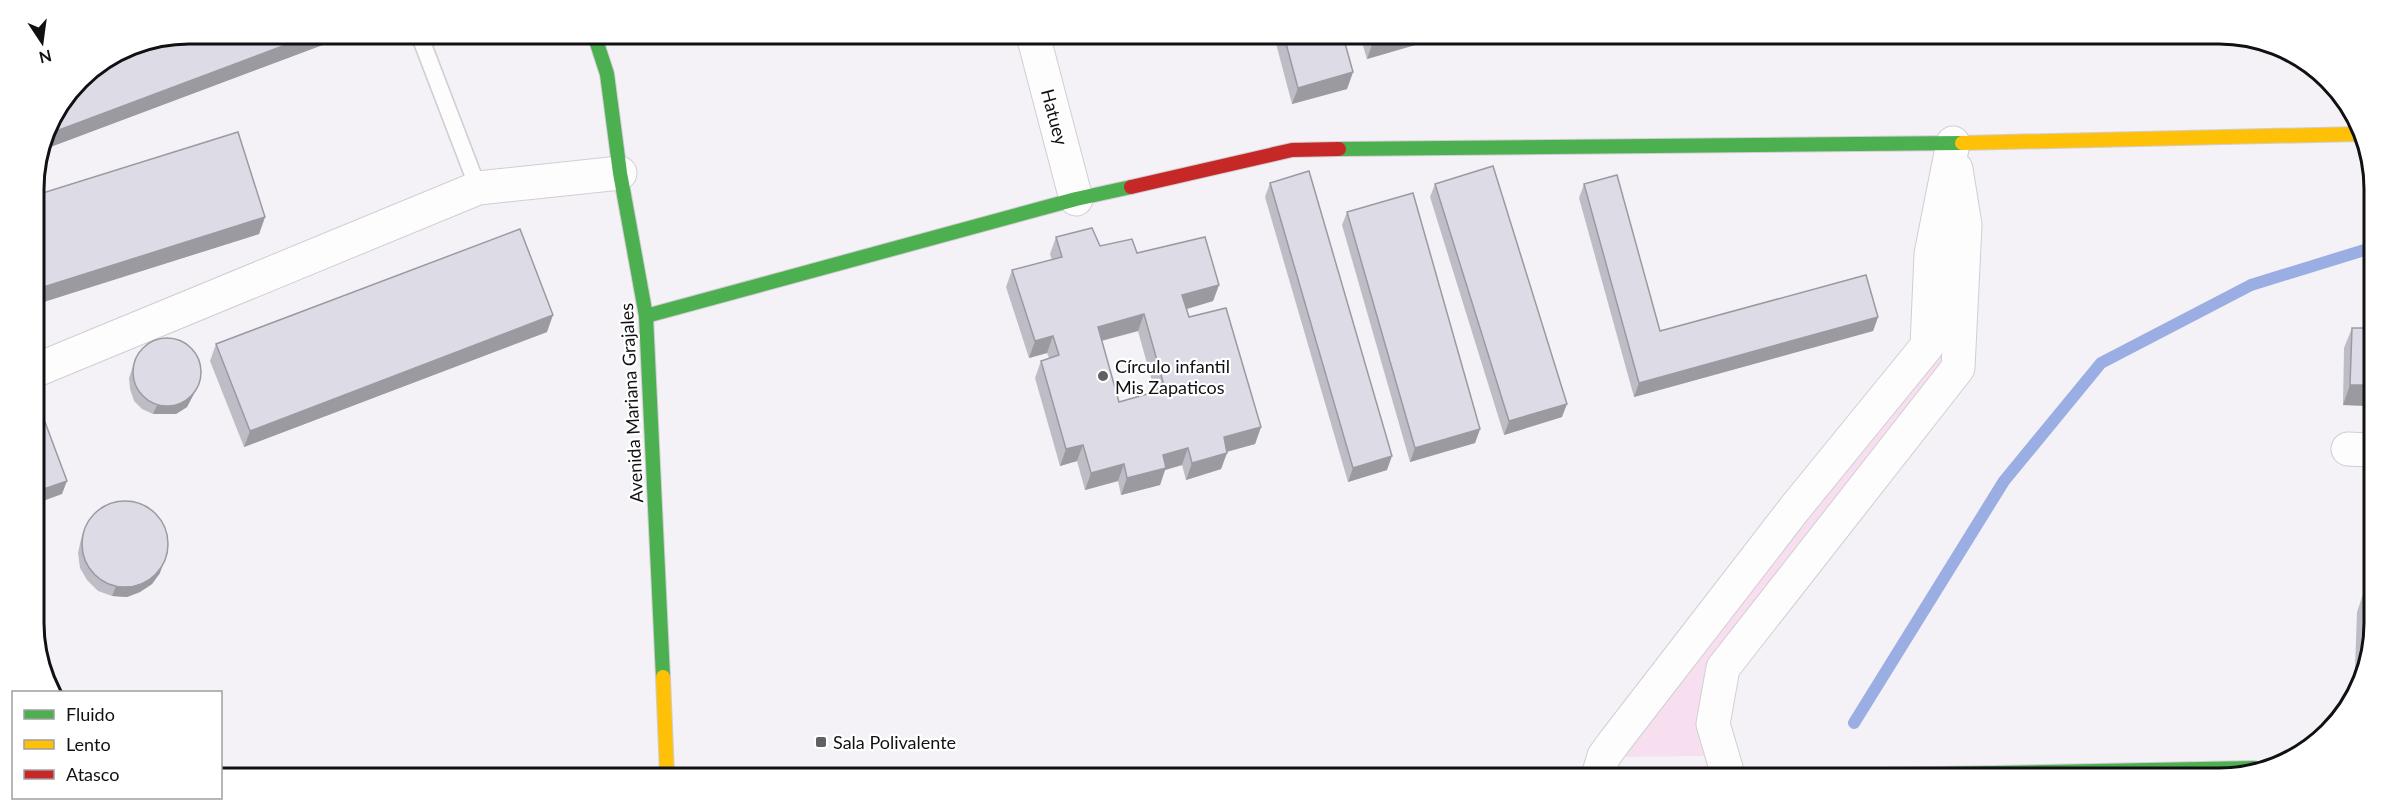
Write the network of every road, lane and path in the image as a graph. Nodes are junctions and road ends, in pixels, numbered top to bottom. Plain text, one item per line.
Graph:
1 (423, 44) edge
2 (597, 44) edge
3 (1035, 44) edge
4 (2353, 134) edge
5 (1953, 143) junction
6 (620, 173) junction
7 (478, 188) junction
8 (1076, 199) junction
9 (646, 316) junction
10 (44, 367) edge
11 (1601, 767) edge
12 (1726, 767) edge
13 (667, 768) edge

1 - 7 lane
2 - 6 street, Avenida Mariana Grajales
3 - 8 street, Hatuey
4 - 5 street
5 - 8 street
5 - 11 street
5 - 12 street
6 - 7 street
6 - 9 street, Avenida Mariana Grajales
7 - 10 street
8 - 9 street
9 - 13 street, Avenida Mariana Grajales

